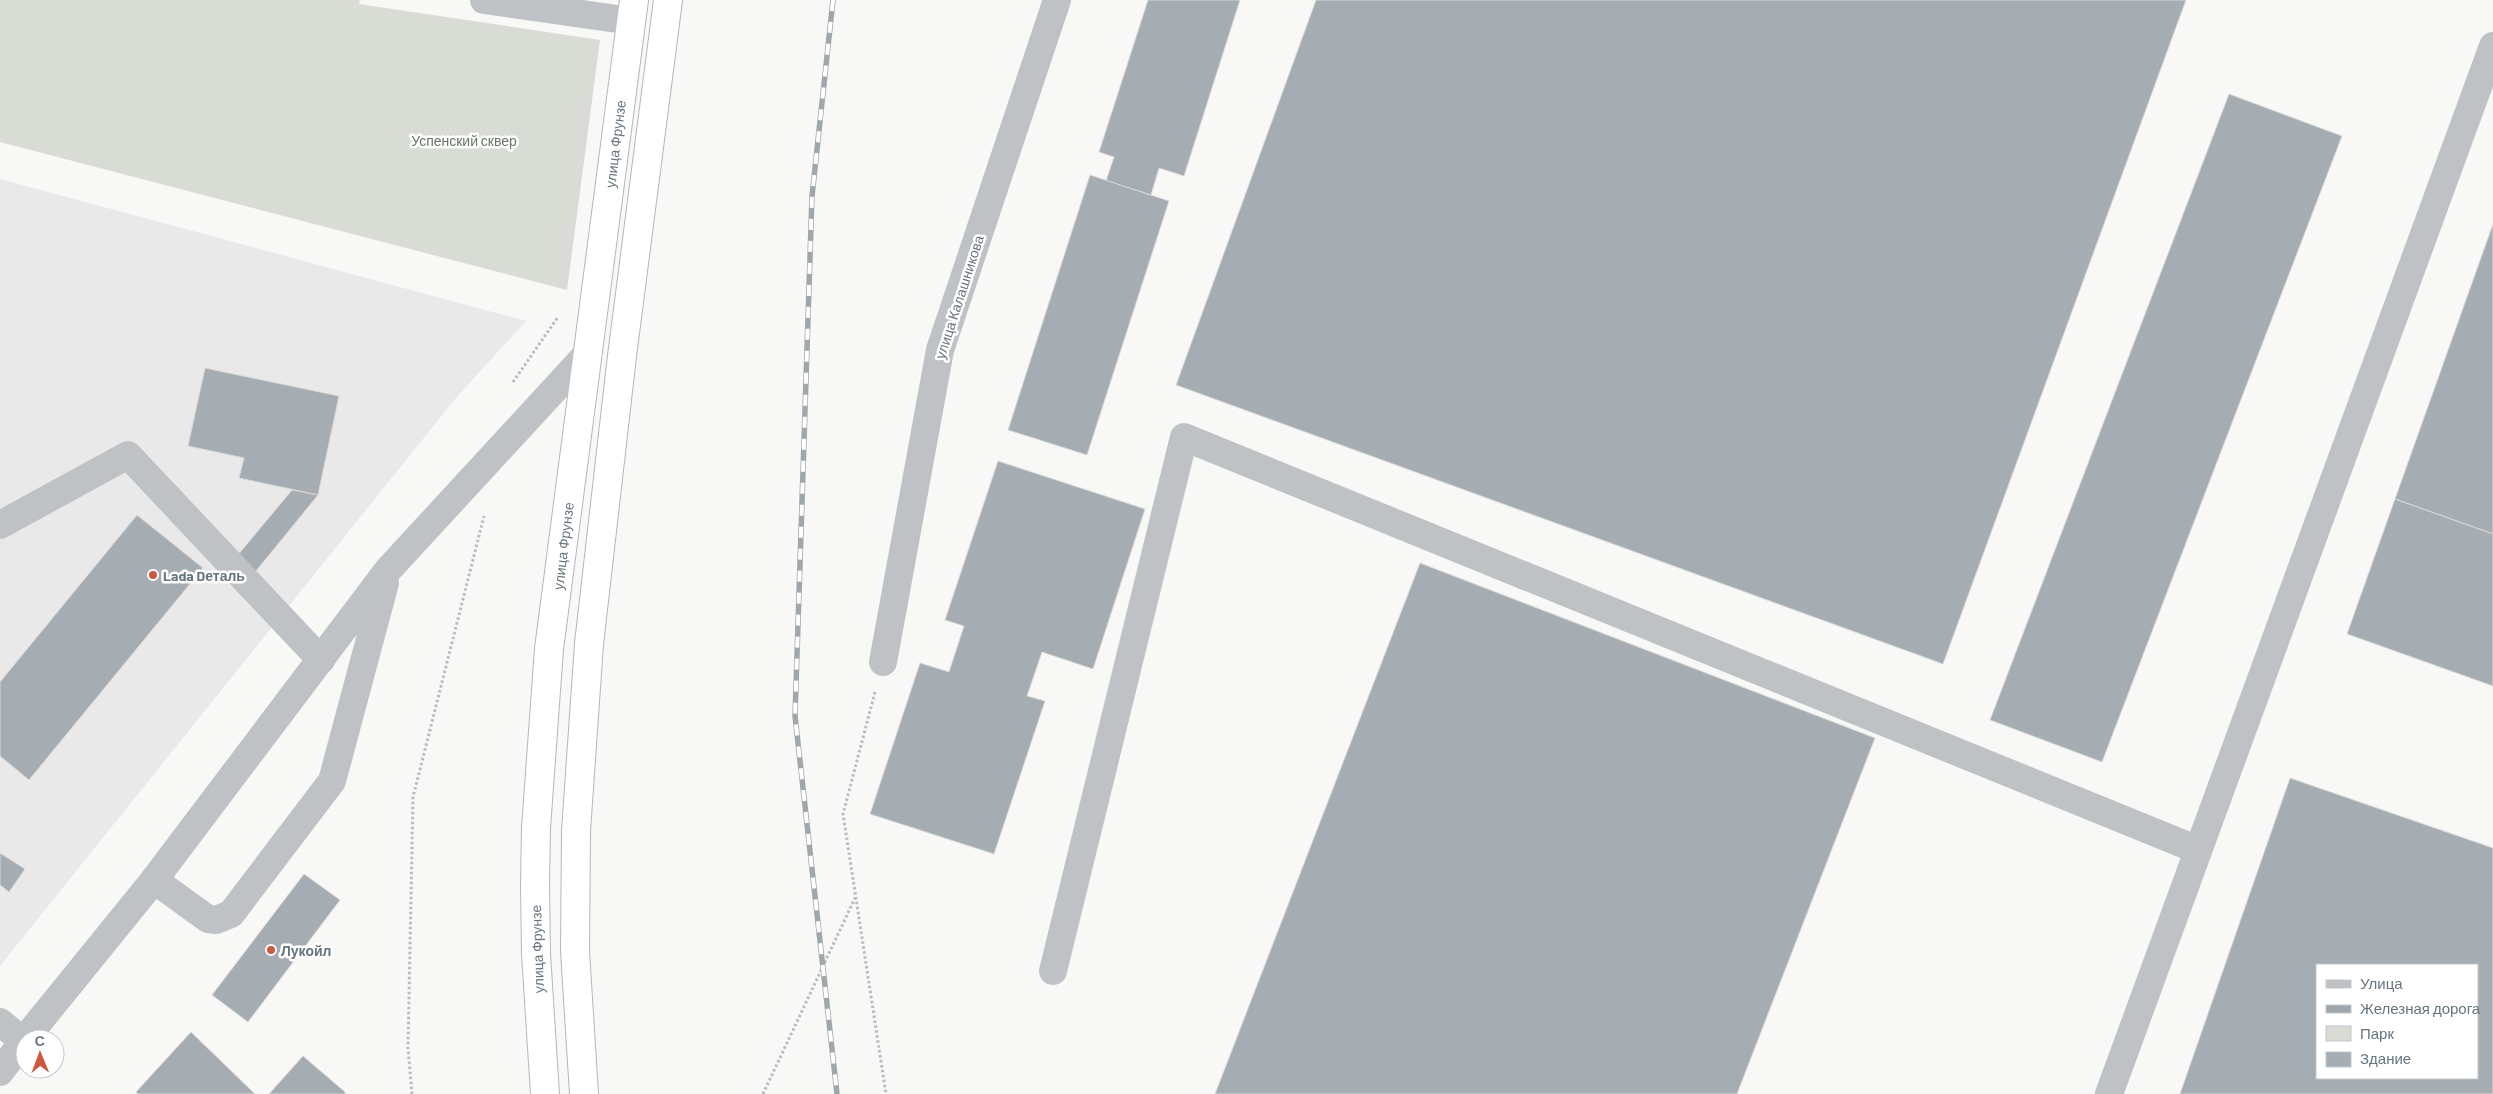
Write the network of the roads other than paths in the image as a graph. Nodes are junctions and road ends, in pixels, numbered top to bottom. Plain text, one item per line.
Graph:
1 (484, 0) edge
2 (668, 0) edge
3 (1057, 0) edge
4 (633, 10) edge
5 (2493, 46) edge
6 (588, 353) junction
7 (622, 356) junction
8 (0, 525) edge
9 (388, 570) junction
10 (320, 660) junction
11 (883, 662) road end
12 (2198, 850) junction
13 (154, 880) junction
14 (1053, 971) dead end
15 (0, 1022) edge
16 (33, 1029) edge
17 (15, 1048) edge
18 (545, 1094) edge
19 (584, 1094) edge
20 (2108, 1094) edge

1 - 4 street
2 - 7 highway
3 - 11 street, улица Калашникова
4 - 6 highway, улица Фрунзе
5 - 12 street
6 - 7 highway
6 - 9 street
6 - 18 highway, улица Фрунзе
7 - 19 highway
8 - 10 street
9 - 10 street
9 - 13 street
10 - 13 street
12 - 14 street
12 - 20 street
13 - 16 street
15 - 17 street

